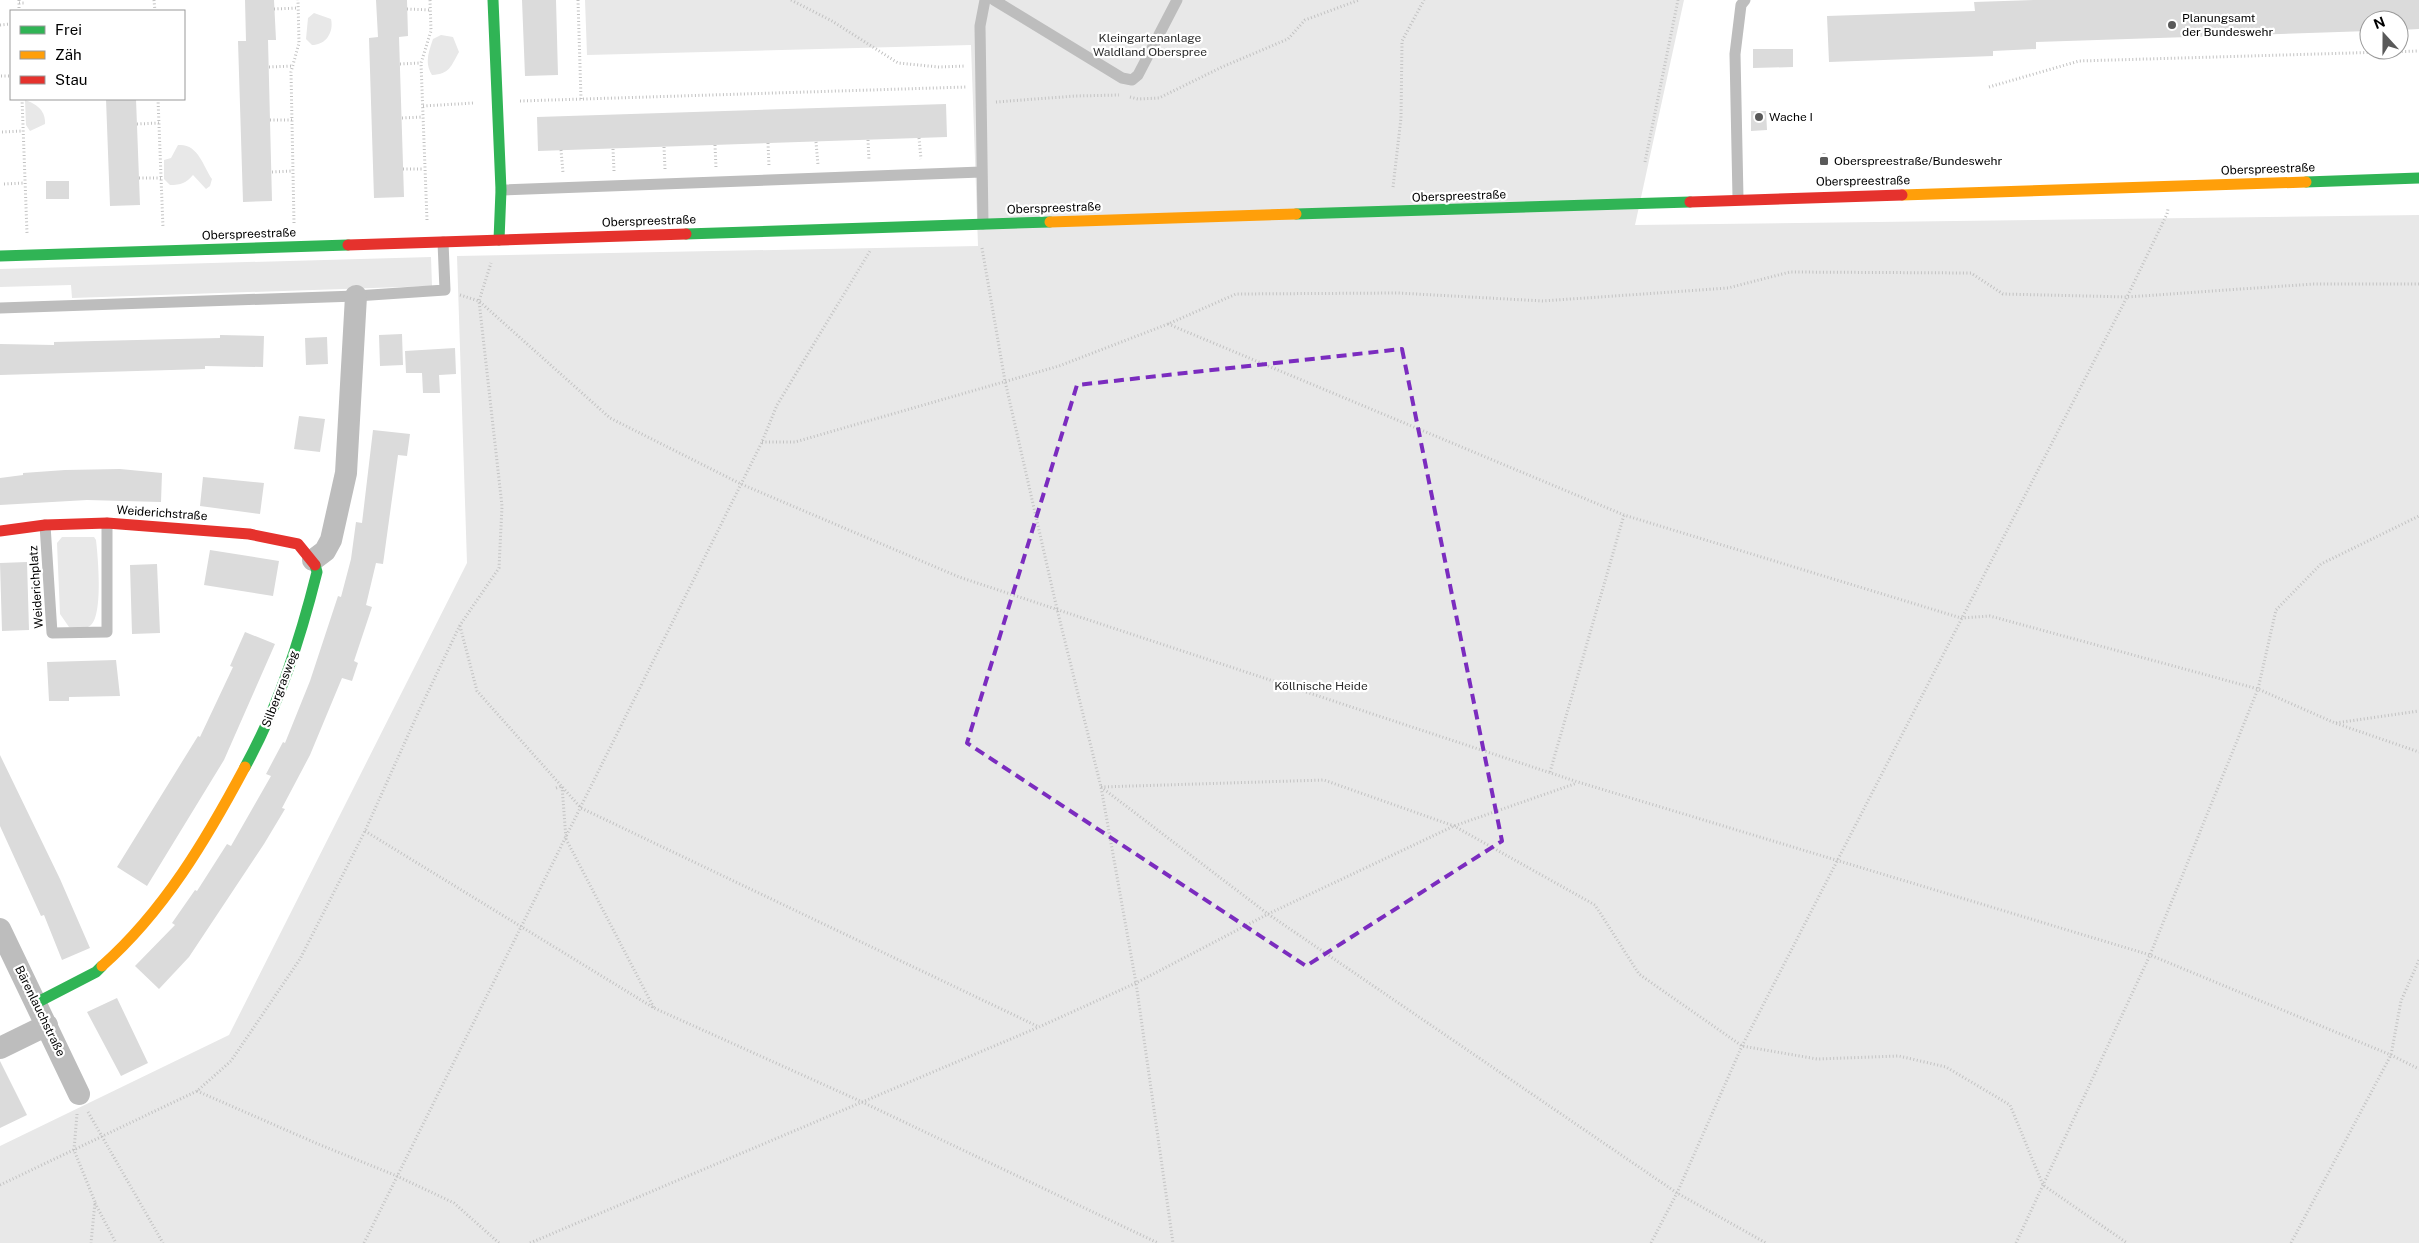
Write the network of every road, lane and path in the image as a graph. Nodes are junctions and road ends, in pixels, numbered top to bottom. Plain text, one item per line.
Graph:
1 (298, 0) edge
2 (430, 0) edge
3 (493, 0) edge
4 (578, 0) edge
5 (791, 0) edge
6 (986, 0) edge
7 (994, 0) edge
8 (1177, 0) edge
9 (1359, 0) edge
10 (1424, 0) edge
11 (1678, 0) edge
12 (1745, 0) edge
13 (19, 2) edge
14 (26, 3) dead end
15 (298, 8) junction
16 (274, 9) dead end
17 (407, 9) dead end
18 (431, 10) junction
19 (2419, 51) edge
20 (422, 63) junction
21 (400, 64) dead end
22 (980, 65) junction
23 (293, 66) junction
24 (269, 67) dead end
25 (979, 87) junction
26 (1989, 87) dead end
27 (581, 99) junction
28 (22, 100) edge
29 (158, 100) edge
30 (497, 101) junction
31 (980, 104) junction
32 (423, 106) junction
33 (423, 117) junction
34 (402, 118) dead end
35 (270, 120) dead end
36 (292, 120) junction
37 (159, 122) junction
38 (137, 124) dead end
39 (23, 131) junction
40 (2, 132) dead end
41 (919, 138) dead end
42 (868, 140) dead end
43 (816, 142) dead end
44 (768, 143) dead end
45 (715, 145) dead end
46 (664, 147) dead end
47 (613, 148) dead end
48 (561, 150) dead end
49 (1824, 153) dead end
50 (1824, 161) dead end
51 (921, 162) dead end
52 (1645, 162) dead end
53 (869, 164) dead end
54 (818, 165) dead end
55 (769, 166) dead end
56 (716, 168) dead end
57 (403, 169) dead end
58 (424, 169) junction
59 (664, 170) dead end
60 (293, 171) junction
61 (272, 172) dead end
62 (614, 172) dead end
63 (981, 172) junction
64 (562, 173) dead end
65 (139, 178) dead end
66 (161, 178) junction
67 (2419, 178) edge
68 (25, 183) junction
69 (4, 184) dead end
70 (2170, 186) junction
71 (501, 190) junction
72 (1392, 190) dead end
73 (1738, 198) junction
74 (983, 224) junction
75 (884, 227) junction
76 (499, 240) junction
77 (428, 242) junction
78 (443, 242) junction
79 (295, 246) junction
80 (163, 251) junction
81 (28, 255) junction
82 (0, 256) edge
83 (2419, 284) edge
84 (445, 290) junction
85 (356, 296) junction
86 (2127, 297) junction
87 (479, 301) junction
88 (0, 308) edge
89 (1168, 324) junction
90 (1005, 381) junction
91 (762, 442) junction
92 (741, 484) junction
93 (1624, 515) junction
94 (2419, 516) edge
95 (107, 523) junction
96 (45, 525) junction
97 (0, 531) edge
98 (313, 560) junction
99 (1057, 609) junction
100 (1961, 618) junction
101 (460, 625) junction
102 (2258, 689) junction
103 (2419, 711) edge
104 (2336, 723) junction
105 (2419, 752) edge
106 (1550, 772) junction
107 (1578, 782) junction
108 (562, 786) junction
109 (1101, 787) junction
110 (556, 788) dead end
111 (581, 808) junction
112 (1454, 826) junction
113 (365, 831) junction
114 (566, 839) junction
115 (1838, 860) junction
116 (1268, 914) junction
117 (522, 928) junction
118 (0, 930) edge
119 (2150, 955) junction
120 (2419, 960) edge
121 (1136, 983) junction
122 (36, 1003) junction
123 (654, 1008) junction
124 (46, 1025) junction
125 (1039, 1027) junction
126 (1742, 1046) junction
127 (0, 1048) edge
128 (2391, 1055) junction
129 (2419, 1069) edge
130 (197, 1091) junction
131 (79, 1094) junction
132 (860, 1101) junction
133 (101, 1137) junction
134 (74, 1150) junction
135 (398, 1176) junction
136 (0, 1185) edge
137 (2043, 1185) junction
138 (1677, 1193) junction
139 (95, 1202) junction
140 (91, 1243) edge
141 (116, 1243) edge
142 (163, 1243) edge
143 (364, 1243) edge
144 (499, 1243) edge
145 (530, 1243) edge
146 (1158, 1243) edge
147 (1173, 1243) edge
148 (1651, 1243) edge
149 (1766, 1243) edge
150 (2016, 1243) edge
151 (2127, 1243) edge
152 (2290, 1243) edge

1 - 15 path
2 - 18 path
3 - 30 main road
4 - 27 path
5 - 22 path
6 - 22 lane
7 - 8 lane
9 - 31 path
10 - 72 path
11 - 52 path
12 - 73 lane
13 - 14 path
15 - 16 path
15 - 23 path
17 - 18 path
18 - 20 path
19 - 26 path
20 - 21 path
20 - 32 path
22 - 25 lane
23 - 24 path
23 - 36 path
25 - 27 path
25 - 31 lane
27 - 30 path
28 - 39 path
29 - 37 path
30 - 32 path
30 - 71 main road
31 - 63 lane
32 - 33 path
33 - 34 path
33 - 58 path
35 - 36 path
36 - 60 path
37 - 38 path
37 - 66 path
39 - 40 path
39 - 68 path
41 - 51 path
42 - 53 path
43 - 54 path
44 - 55 path
45 - 56 path
46 - 59 path
47 - 62 path
48 - 64 path
49 - 50 path
57 - 58 path
58 - 77 path
60 - 61 path
60 - 79 path
63 - 71 lane
63 - 74 lane
65 - 66 path
66 - 80 path
67 - 70 main road, Oberspreestraße
68 - 69 path
68 - 81 path
70 - 73 main road, Oberspreestraße
70 - 86 path
71 - 76 main road
73 - 74 main road, Oberspreestraße
74 - 75 main road, Oberspreestraße
74 - 90 path
75 - 76 main road, Oberspreestraße
75 - 91 path
76 - 78 main road, Oberspreestraße
76 - 87 path
77 - 78 main road, Oberspreestraße
77 - 79 main road, Oberspreestraße
78 - 84 lane
79 - 80 main road, Oberspreestraße
80 - 81 main road, Oberspreestraße
81 - 82 main road, Oberspreestraße
83 - 86 path
84 - 85 lane
84 - 87 path
85 - 88 lane
85 - 98 street
86 - 89 path
86 - 100 path
87 - 92 path
87 - 101 path
89 - 90 path
89 - 93 path
90 - 91 path
90 - 99 path
91 - 92 path
92 - 99 path
92 - 111 path
93 - 100 path
93 - 106 path
94 - 102 path
95 - 96 main road, Weiderichstraße
95 - 96 lane, Weiderichplatz
95 - 98 main road, Weiderichstraße
96 - 97 main road, Weiderichstraße
98 - 122 main road, Silbergrasweg
99 - 106 path
99 - 109 path
100 - 102 path
100 - 115 path
101 - 108 path
101 - 113 path
102 - 104 path
102 - 119 path
103 - 104 path
104 - 105 path
106 - 107 path
107 - 112 path
107 - 115 path
108 - 110 path
108 - 111 path
108 - 114 path
109 - 112 path
109 - 116 path
109 - 121 path
111 - 114 path
111 - 125 path
112 - 116 path
112 - 126 path
113 - 117 path
113 - 130 path
114 - 117 path
114 - 123 path
115 - 119 path
115 - 126 path
116 - 121 path
116 - 138 path
117 - 123 path
117 - 135 path
118 - 122 street, Bärenlauchstraße
119 - 128 path
119 - 137 path
120 - 128 path
121 - 125 path
121 - 147 path
122 - 124 street, Bärenlauchstraße
123 - 132 path
124 - 127 street
124 - 131 street, Bärenlauchstraße
125 - 132 path
126 - 137 path
126 - 138 path
128 - 129 path
128 - 152 path
130 - 133 path
130 - 135 path
131 - 133 path
131 - 134 path
132 - 145 path
132 - 146 path
133 - 134 path
133 - 142 path
134 - 136 path
134 - 139 path
135 - 143 path
135 - 144 path
137 - 150 path
137 - 151 path
138 - 148 path
138 - 149 path
139 - 140 path
139 - 141 path

